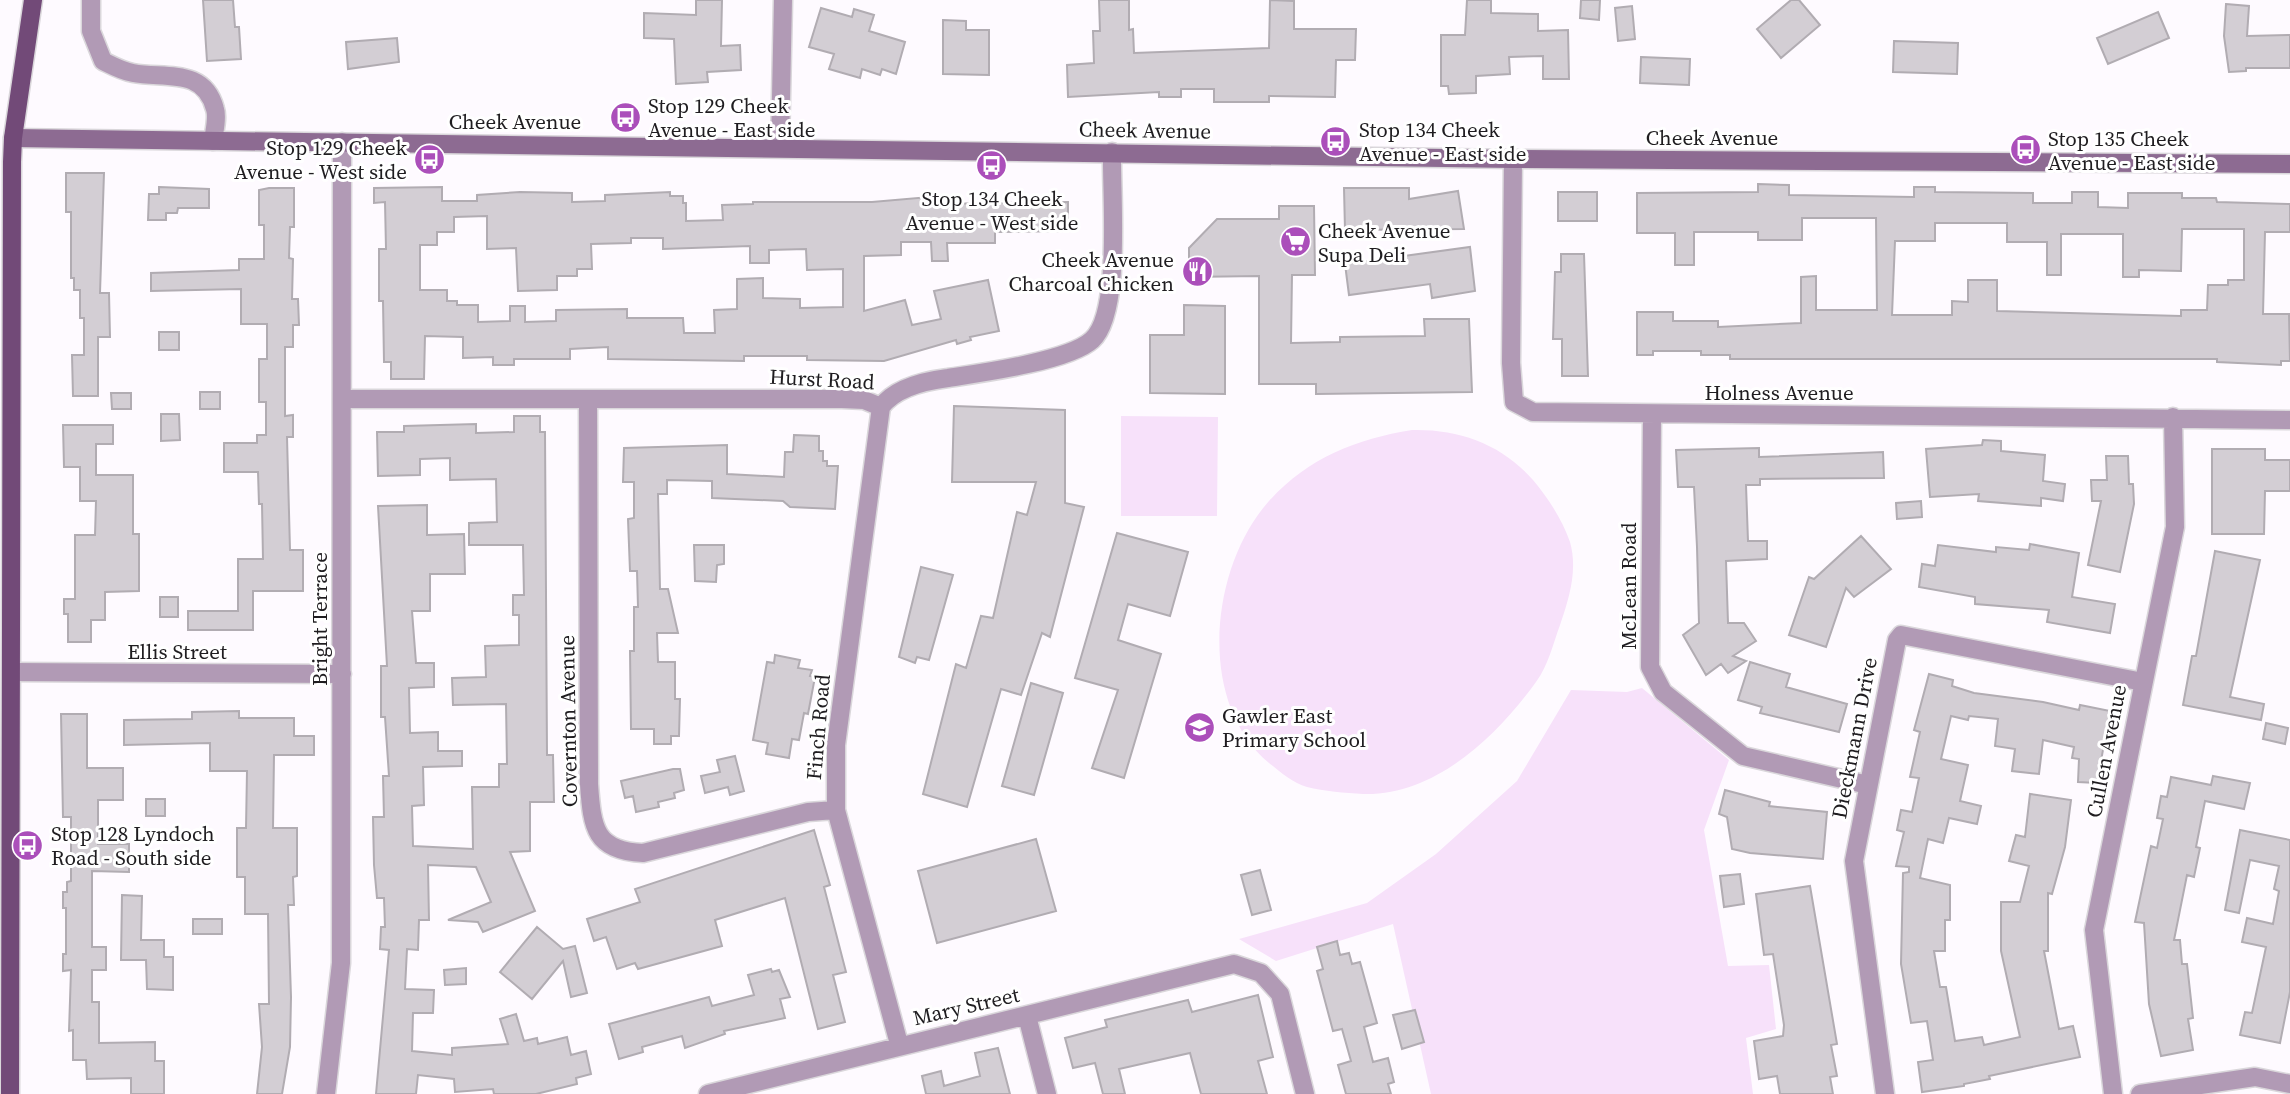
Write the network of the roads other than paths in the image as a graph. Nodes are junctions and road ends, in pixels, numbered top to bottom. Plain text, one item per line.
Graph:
1 (33, 0) edge
2 (91, 0) edge
3 (782, 0) edge
4 (6, 138) edge
5 (213, 141) junction
6 (342, 142) junction
7 (780, 146) junction
8 (1112, 152) junction
9 (1513, 159) junction
10 (2290, 164) edge
11 (342, 399) junction
12 (588, 399) junction
13 (881, 407) junction
14 (1652, 414) junction
15 (2174, 417) junction
16 (2290, 420) edge
17 (12, 672) junction
18 (342, 674) junction
19 (2143, 682) junction
20 (1868, 785) junction
21 (836, 810) junction
22 (1027, 1016) junction
23 (899, 1044) junction
24 (2290, 1084) edge
25 (10, 1094) edge
26 (326, 1094) edge
27 (708, 1094) edge
28 (1047, 1094) edge
29 (1305, 1094) edge
30 (1885, 1094) edge
31 (2113, 1094) edge
32 (2140, 1094) edge

1 - 4 main road
2 - 5 street
3 - 7 street
4 - 5 street, Cheek Avenue
4 - 17 main road
5 - 6 street, Cheek Avenue
6 - 7 street, Cheek Avenue
6 - 11 street, Bright Terrace
7 - 8 street, Cheek Avenue
8 - 9 street, Cheek Avenue
8 - 13 street, Hurst Road
9 - 10 street, Cheek Avenue
9 - 14 street, Holness Avenue
11 - 12 street, Hurst Road
11 - 18 street, Bright Terrace
12 - 13 street, Hurst Road
12 - 21 street, Covernton Avenue
13 - 21 street, Finch Road
14 - 15 street, Holness Avenue
14 - 20 street, McLean Road
15 - 16 street, Holness Avenue
15 - 19 street, Cullen Avenue
17 - 18 street, Ellis Street
17 - 25 main road
18 - 26 street, Bright Terrace
19 - 20 street, Dieckmann Drive
19 - 31 street, Cullen Avenue
20 - 30 street, Dieckmann Drive
21 - 23 street, Finch Road
22 - 23 street, Mary Street
22 - 28 street
22 - 29 street, Mary Street
23 - 27 street, Mary Street
24 - 32 street

